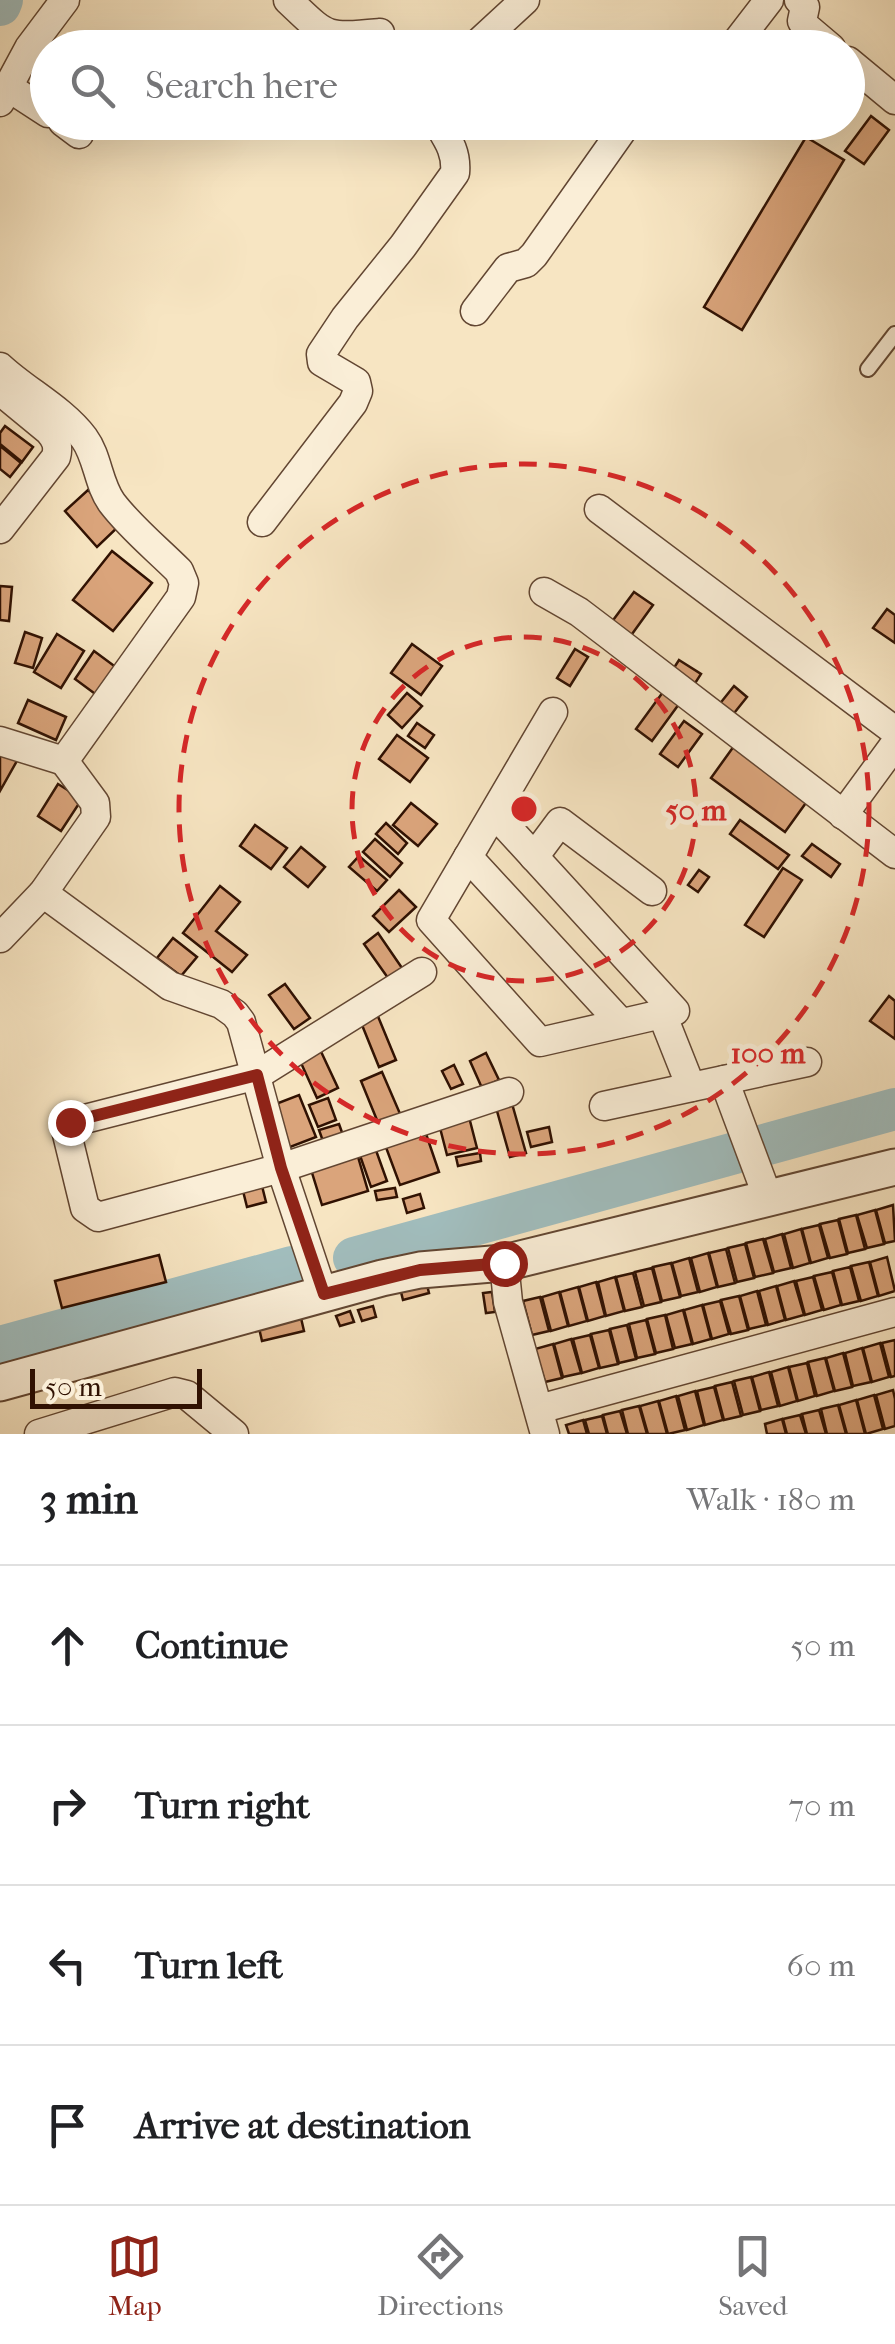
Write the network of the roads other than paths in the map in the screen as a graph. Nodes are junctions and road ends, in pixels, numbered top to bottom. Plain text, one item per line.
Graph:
1 (65, 0) edge
2 (288, 0) edge
3 (525, 0) edge
4 (769, 0) edge
5 (800, 0) edge
6 (42, 30) edge
7 (321, 30) edge
8 (492, 30) edge
9 (746, 30) edge
10 (810, 30) edge
11 (30, 47) edge
12 (865, 75) edge
13 (4, 94) edge
14 (895, 100) edge
15 (30, 105) edge
16 (448, 140) edge
17 (615, 140) edge
18 (476, 310) dead end
19 (895, 334) edge
20 (0, 367) edge
21 (868, 369) dead end
22 (0, 391) edge
23 (598, 510) dead end
24 (262, 522) dead end
25 (0, 529) edge
26 (544, 592) dead end
27 (553, 712) dead end
28 (895, 731) edge
29 (0, 740) edge
30 (895, 744) edge
31 (64, 761) junction
32 (494, 813) junction
33 (843, 814) junction
34 (895, 854) edge
35 (534, 857) junction
36 (468, 858) junction
37 (652, 891) dead end
38 (43, 892) junction
39 (0, 938) edge
40 (422, 972) dead end
41 (662, 1014) junction
42 (621, 1023) junction
43 (807, 1062) dead end
44 (257, 1075) junction
45 (724, 1080) junction
46 (691, 1086) junction
47 (509, 1092) dead end
48 (604, 1106) dead end
49 (895, 1167) edge
50 (281, 1168) junction
51 (768, 1198) junction
52 (504, 1263) junction
53 (323, 1291) junction
54 (895, 1312) edge
55 (0, 1383) edge
56 (542, 1422) edge
57 (78, 1428) edge
58 (39, 1434) edge
59 (234, 1434) edge

1 - 6 street
2 - 7 street
3 - 8 street
4 - 9 street
5 - 10 street
11 - 13 street
12 - 14 street
13 - 15 street
16 - 24 street
17 - 18 street
19 - 21 lane
20 - 31 street
22 - 25 street
23 - 28 street
26 - 33 street
27 - 32 street
29 - 31 street
30 - 33 street
31 - 38 street
32 - 35 street
32 - 36 street
33 - 34 street
35 - 37 street
35 - 41 street
36 - 42 street
36 - 42 street
38 - 39 street
38 - 44 street
40 - 44 street
41 - 42 street
41 - 46 street
43 - 45 street
44 - 50 street
44 - 50 street
45 - 46 street
45 - 51 street
46 - 48 street
47 - 50 street
49 - 51 street
50 - 53 street
51 - 52 street
52 - 53 street
52 - 56 street
53 - 55 street
54 - 56 street
57 - 58 street
57 - 59 street

